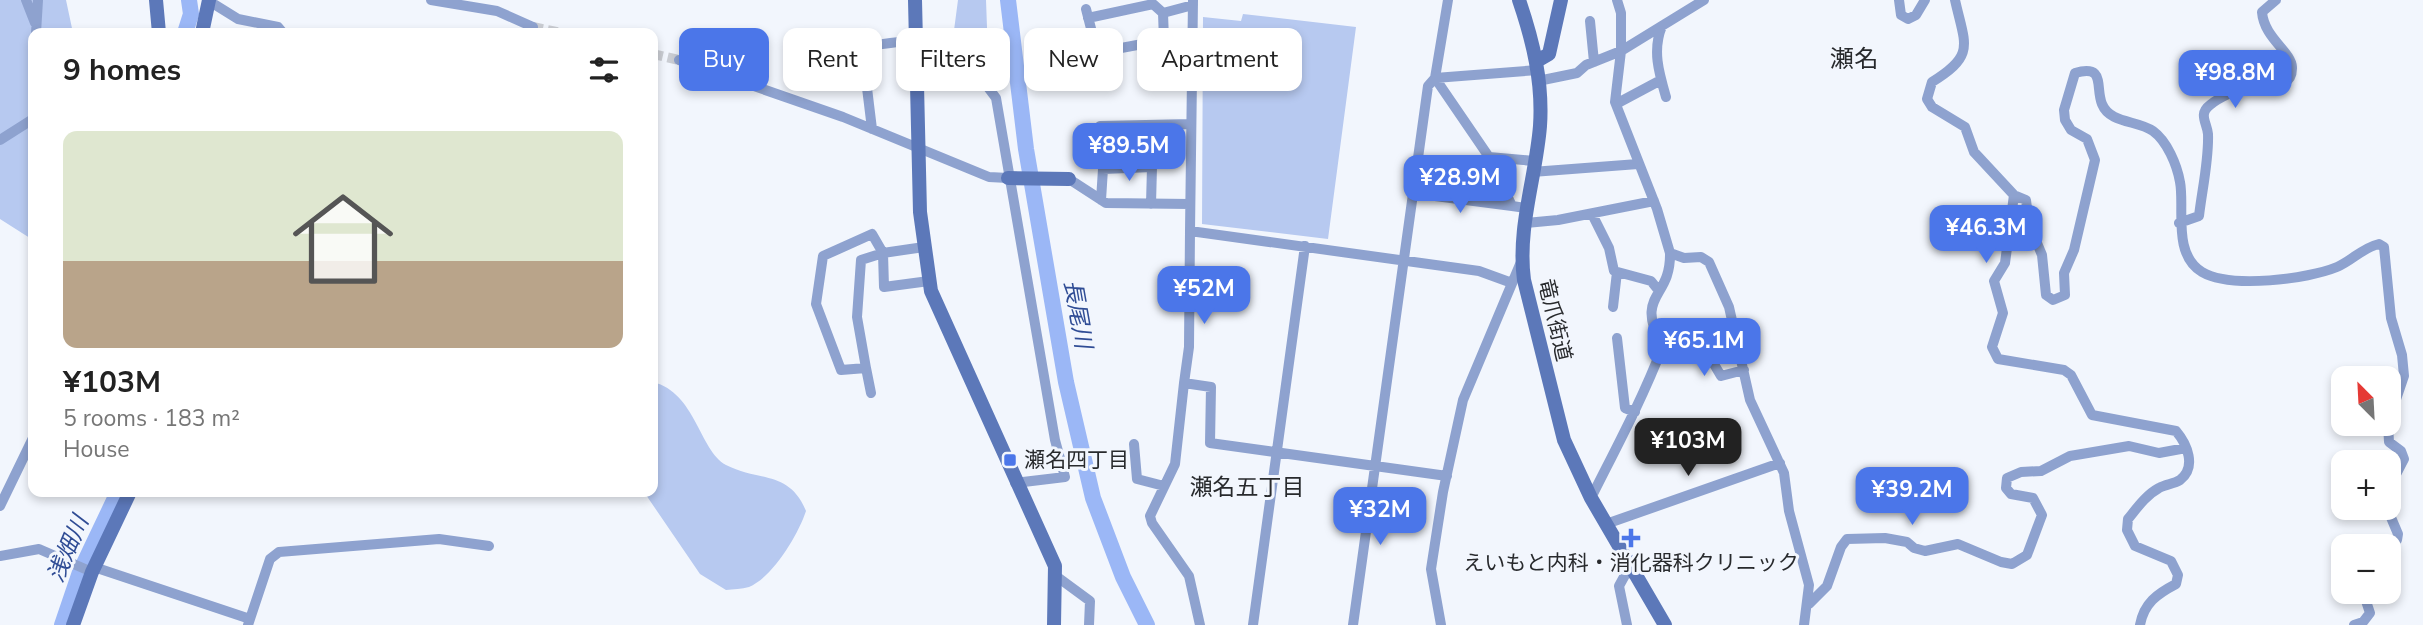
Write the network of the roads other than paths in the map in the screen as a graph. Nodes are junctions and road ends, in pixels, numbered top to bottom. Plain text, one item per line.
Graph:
1 (26, 0) edge
2 (38, 0) edge
3 (156, 0) edge
4 (209, 0) edge
5 (431, 0) edge
6 (915, 0) edge
7 (1448, 0) edge
8 (1520, 0) edge
9 (1560, 0) edge
10 (1618, 0) edge
11 (1704, 0) edge
12 (1899, 0) edge
13 (1925, 0) edge
14 (1955, 0) edge
15 (2276, 0) edge
16 (1193, 3) edge
17 (1163, 13) junction
18 (1590, 21) dead end
19 (1662, 26) junction
20 (533, 27) dead end
21 (35, 28) edge
22 (36, 28) edge
23 (159, 28) edge
24 (203, 28) edge
25 (279, 28) edge
26 (916, 28) edge
27 (896, 43) edge
28 (1621, 51) junction
29 (1594, 62) junction
30 (1537, 70) junction
31 (1435, 78) junction
32 (1661, 80) junction
33 (766, 91) edge
34 (917, 91) edge
35 (991, 91) edge
36 (1666, 97) dead end
37 (1616, 104) junction
38 (28, 122) edge
39 (1192, 124) junction
40 (1100, 126) dead end
41 (872, 129) junction
42 (0, 140) edge
43 (919, 149) junction
44 (1489, 157) junction
45 (1638, 164) junction
46 (1533, 166) junction
47 (1008, 178) junction
48 (1069, 178) joint
49 (1412, 193) junction
50 (2014, 195) junction
51 (1101, 200) junction
52 (1654, 201) junction
53 (1151, 204) junction
54 (1190, 204) junction
55 (1521, 212) junction
56 (1592, 214) junction
57 (2179, 223) junction
58 (1190, 231) junction
59 (1305, 246) junction
60 (923, 247) junction
61 (883, 253) junction
62 (1670, 253) junction
63 (1402, 260) junction
64 (1521, 261) junction
65 (1617, 272) junction
66 (929, 281) junction
67 (1512, 283) junction
68 (1659, 292) junction
69 (1612, 307) dead end
70 (1617, 338) dead end
71 (1662, 348) junction
72 (866, 368) junction
73 (1744, 370) junction
74 (1184, 383) junction
75 (2401, 385) edge
76 (871, 393) dead end
77 (1635, 412) junction
78 (2389, 436) edge
79 (1134, 444) dead end
80 (28, 448) edge
81 (2186, 448) junction
82 (2400, 450) edge
83 (1276, 452) junction
84 (1780, 463) junction
85 (1375, 465) junction
86 (1447, 476) junction
87 (1015, 483) junction
88 (1164, 486) junction
89 (128, 497) edge
90 (1591, 498) junction
91 (0, 506) edge
92 (1606, 524) junction
93 (489, 546) dead end
94 (0, 556) edge
95 (93, 570) junction
96 (1635, 570) junction
97 (1056, 576) junction
98 (2367, 604) edge
99 (1807, 607) junction
100 (249, 622) edge
101 (73, 625) edge
102 (1054, 625) edge
103 (1089, 625) edge
104 (1200, 625) edge
105 (1253, 625) edge
106 (1353, 625) edge
107 (1441, 625) edge
108 (1627, 625) edge
109 (1665, 625) edge
110 (1804, 625) edge
111 (2140, 625) edge
112 (2354, 625) edge

1 - 21 street
2 - 22 street
3 - 23 street
4 - 24 street
4 - 25 street
5 - 20 street
6 - 26 street
7 - 31 street
8 - 30 street, 竜爪街道
9 - 30 street
10 - 28 street
11 - 19 street
12 - 13 street
14 - 50 street
15 - 57 street
16 - 17 street
16 - 39 street
17 - 17 street
18 - 29 street
19 - 28 street
19 - 32 street
27 - 41 street
28 - 29 street
28 - 37 street
29 - 30 street
30 - 31 street
30 - 46 street, 竜爪街道
31 - 44 street
31 - 49 street
32 - 36 street
32 - 37 street
33 - 41 street
34 - 43 street
35 - 47 street
37 - 45 street
38 - 42 street
39 - 40 street
39 - 54 street
41 - 43 street
43 - 47 street
43 - 60 street
44 - 46 street
44 - 55 street
45 - 46 street
45 - 52 street
46 - 55 street, 竜爪街道
47 - 48 street
47 - 87 street
48 - 51 street
49 - 55 street
49 - 63 street
50 - 57 street
50 - 81 street
51 - 53 street
51 - 53 street
52 - 56 street
52 - 62 street
53 - 54 street
54 - 58 street
55 - 56 street
55 - 64 street, 竜爪街道
56 - 65 street
57 - 75 street
58 - 59 street
58 - 74 street
59 - 63 street
59 - 83 street
60 - 61 street
60 - 66 street
61 - 66 street
61 - 72 street
61 - 72 street
62 - 68 street
62 - 73 street
63 - 67 street
63 - 85 street
64 - 67 street
64 - 90 street, 竜爪街道
65 - 68 street
65 - 69 street
66 - 87 street
67 - 86 street
68 - 71 street
70 - 77 street
71 - 73 street
71 - 77 street
72 - 76 street
73 - 84 street
74 - 83 street
74 - 88 street
77 - 90 street
78 - 82 street
79 - 88 street
80 - 91 street
81 - 99 street
81 - 111 street
83 - 85 street
83 - 105 street
84 - 92 street
84 - 99 street
85 - 86 street
85 - 106 street
86 - 107 street
87 - 97 street
88 - 104 street
89 - 95 street
90 - 92 street, 竜爪街道
92 - 96 street, 竜爪街道
93 - 100 street
94 - 95 street
95 - 100 street
95 - 101 street
96 - 108 street
96 - 109 street, 竜爪街道
97 - 102 street
97 - 103 street
98 - 112 street
99 - 110 street

